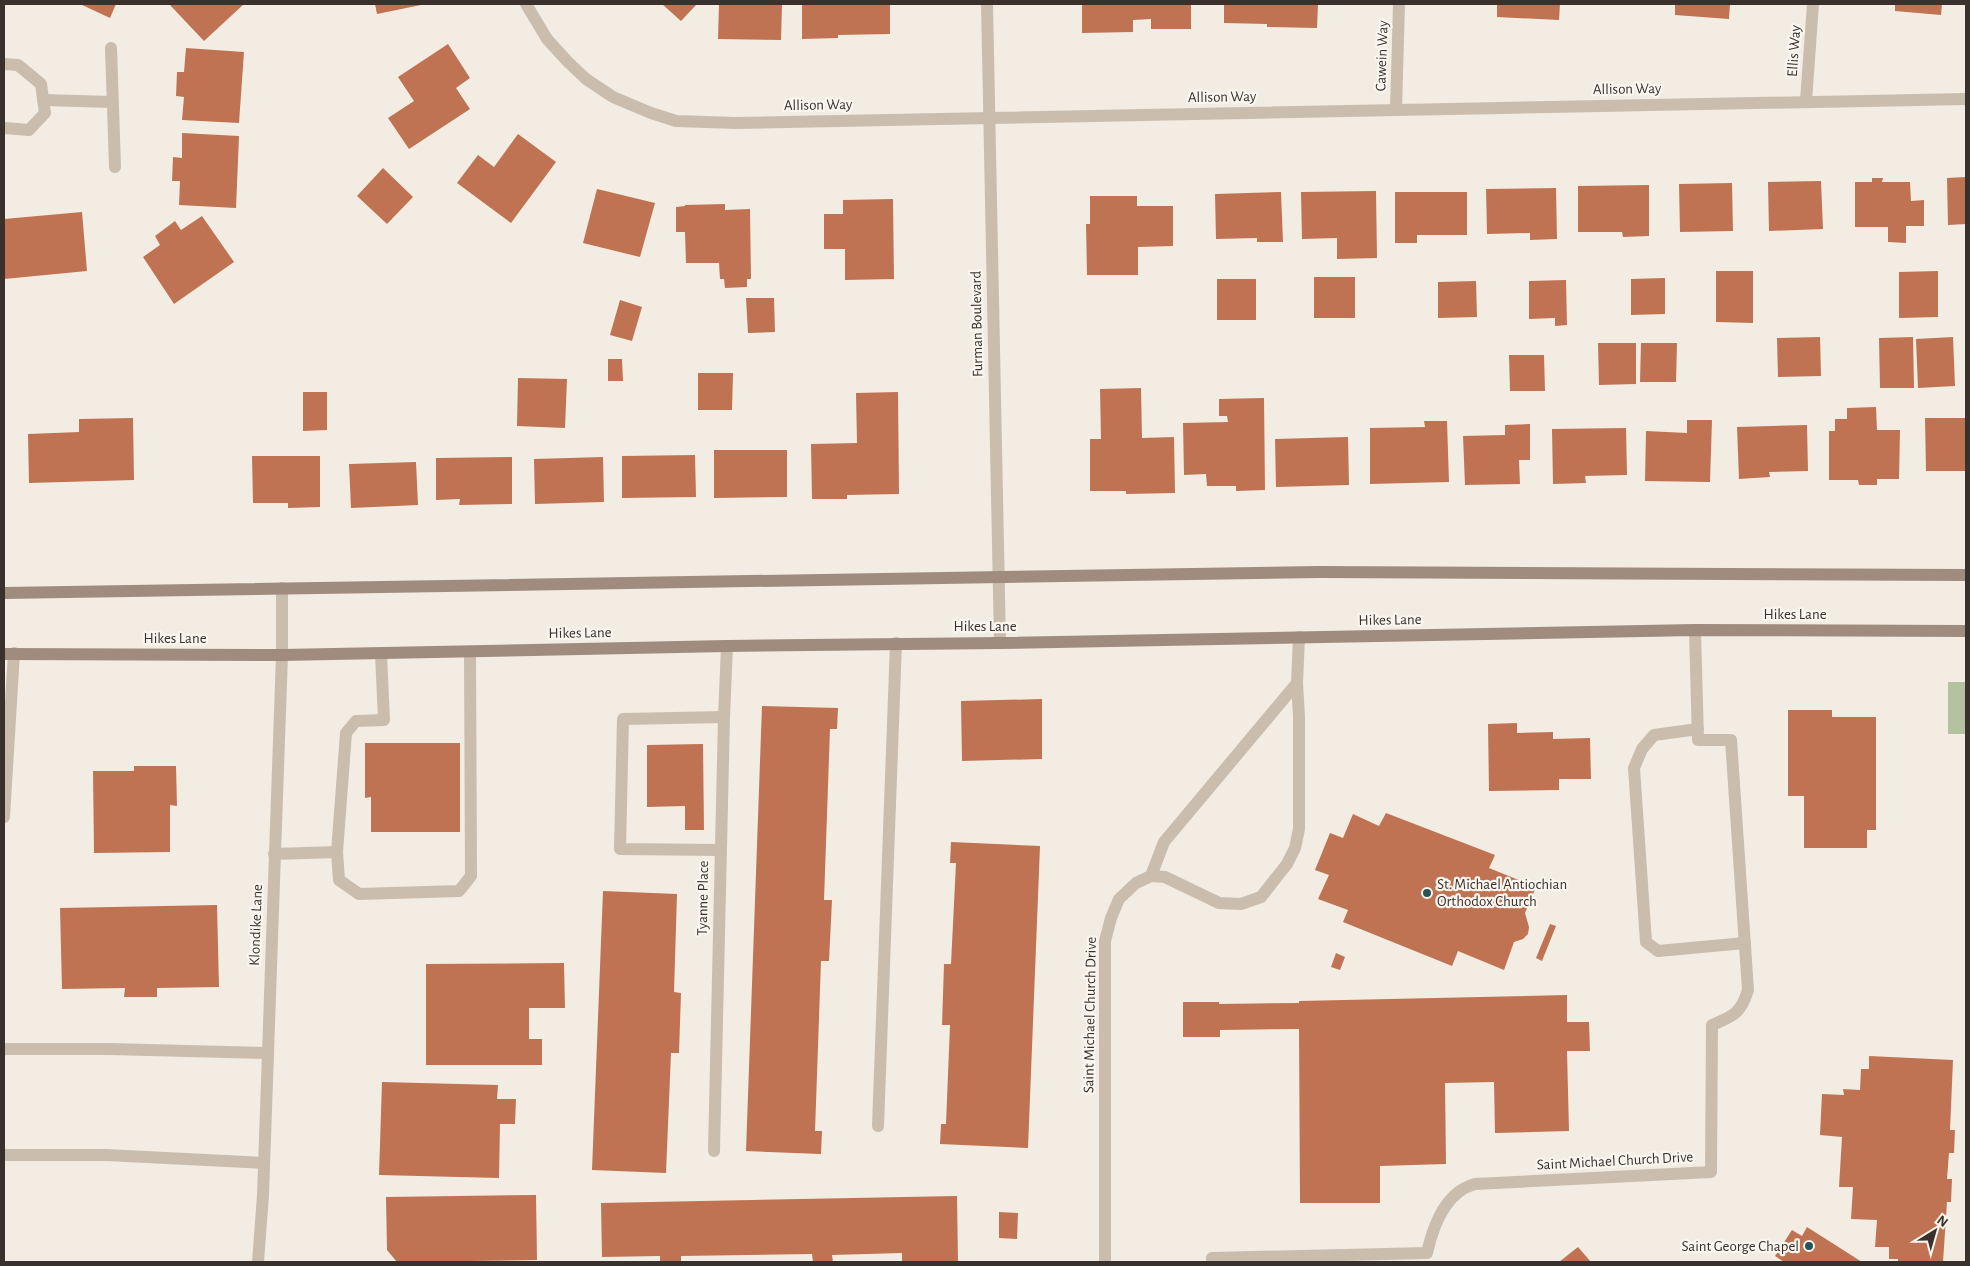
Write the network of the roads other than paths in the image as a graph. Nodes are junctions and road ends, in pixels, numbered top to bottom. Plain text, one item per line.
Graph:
1 (526, 4) edge
2 (987, 4) edge
3 (1399, 4) edge
4 (1813, 4) edge
5 (111, 48) dead end
6 (4, 64) edge
7 (1966, 98) edge
8 (43, 100) junction
9 (1806, 101) junction
10 (112, 102) junction
11 (1396, 110) junction
12 (990, 118) junction
13 (4, 128) edge
14 (115, 167) dead end
15 (1966, 575) edge
16 (998, 577) junction
17 (282, 588) junction
18 (4, 593) edge
19 (1695, 630) junction
20 (1966, 631) edge
21 (1299, 638) junction
22 (896, 643) junction
23 (1000, 643) junction
24 (727, 646) junction
25 (470, 652) junction
26 (9, 654) edge
27 (382, 654) junction
28 (282, 655) junction
29 (1297, 683) junction
30 (724, 717) junction
31 (1698, 729) junction
32 (5, 772) edge
33 (4, 817) edge
34 (720, 850) junction
35 (337, 852) junction
36 (274, 854) junction
37 (1151, 876) junction
38 (1745, 943) junction
39 (4, 1049) edge
40 (268, 1053) junction
41 (878, 1126) dead end
42 (714, 1151) dead end
43 (4, 1155) edge
44 (264, 1163) junction
45 (258, 1262) edge
46 (1105, 1262) edge
47 (1212, 1262) edge

1 - 12 street, Allison Way
2 - 12 street, Furman Boulevard
3 - 11 street, Cawein Way
4 - 9 street, Ellis Way
5 - 10 street
6 - 8 street
7 - 9 street, Allison Way
8 - 10 street
8 - 13 street
9 - 11 street, Allison Way
10 - 14 street
11 - 12 street, Allison Way
12 - 16 street, Furman Boulevard
15 - 16 main road
16 - 17 main road
16 - 23 street, Furman Boulevard
17 - 18 main road
17 - 28 street, Klondike Lane
19 - 20 main road, Hikes Lane
19 - 21 main road, Hikes Lane
19 - 31 street
21 - 23 main road, Hikes Lane
21 - 29 street
22 - 23 main road, Hikes Lane
22 - 24 main road, Hikes Lane
22 - 41 street
24 - 25 main road, Hikes Lane
24 - 30 street, Tyanne Place
25 - 27 main road, Hikes Lane
25 - 35 street
26 - 28 main road, Hikes Lane
26 - 32 street
27 - 28 main road, Hikes Lane
27 - 35 street
28 - 36 street, Klondike Lane
29 - 37 street
29 - 37 street
30 - 34 street, Tyanne Place
30 - 34 street
31 - 38 street, Saint Michael Church Drive
31 - 38 street
32 - 33 street
34 - 42 street, Tyanne Place
35 - 36 street
36 - 40 street, Klondike Lane
37 - 46 street, Saint Michael Church Drive
38 - 47 street, Saint Michael Church Drive
39 - 40 street
40 - 44 street, Klondike Lane
43 - 44 street
44 - 45 street, Klondike Lane

